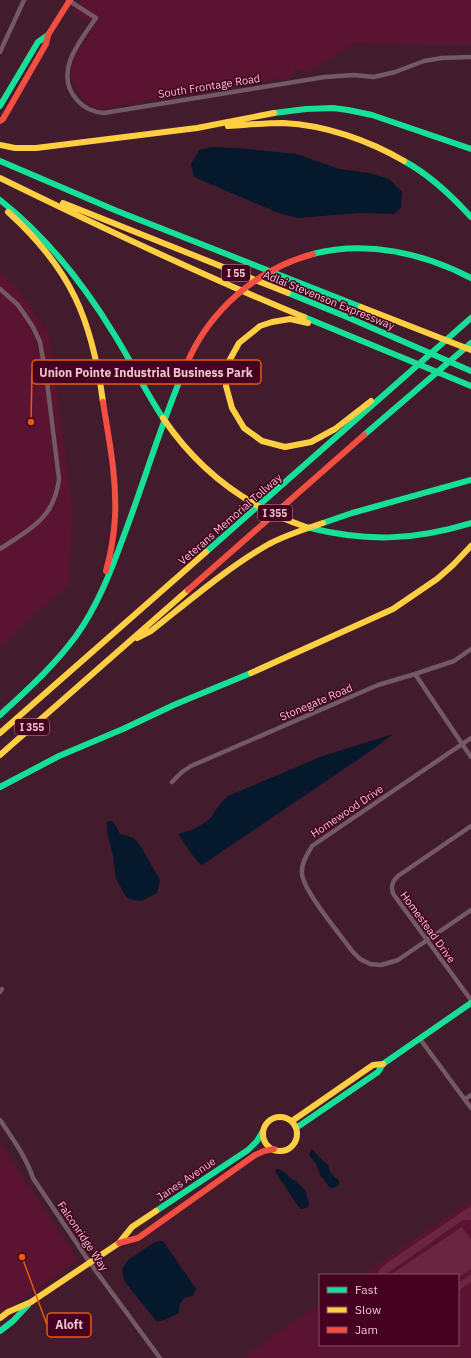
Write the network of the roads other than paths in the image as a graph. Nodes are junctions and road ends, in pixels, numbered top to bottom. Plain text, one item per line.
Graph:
1 (24, 0) edge
2 (69, 0) edge
3 (48, 35) junction
4 (0, 52) edge
5 (471, 57) edge
6 (0, 106) edge
7 (0, 122) edge
8 (197, 128) junction
9 (0, 145) edge
10 (471, 149) edge
11 (0, 161) edge
12 (0, 178) edge
13 (0, 200) edge
14 (0, 206) edge
15 (471, 217) edge
16 (471, 278) edge
17 (0, 289) edge
18 (471, 318) edge
19 (471, 343) edge
20 (382, 349) junction
21 (471, 350) edge
22 (471, 371) edge
23 (403, 380) junction
24 (471, 386) edge
25 (471, 477) edge
26 (471, 480) edge
27 (438, 488) junction
28 (471, 523) edge
29 (471, 546) edge
30 (0, 549) edge
31 (96, 604) junction
32 (129, 641) junction
33 (471, 649) edge
34 (415, 674) junction
35 (0, 715) edge
36 (0, 732) edge
37 (471, 738) edge
38 (462, 744) junction
39 (0, 755) edge
40 (471, 757) edge
41 (172, 782) dead end
42 (0, 786) edge
43 (471, 826) edge
44 (471, 910) edge
45 (427, 940) junction
46 (471, 1002) edge
47 (420, 1039) junction
48 (383, 1064) junction
49 (471, 1095) edge
50 (465, 1099) junction
51 (471, 1108) edge
52 (0, 1120) edge
53 (292, 1121) junction
54 (296, 1128) junction
55 (263, 1131) junction
56 (274, 1149) junction
57 (120, 1243) junction
58 (90, 1263) junction
59 (31, 1302) junction
60 (0, 1318) edge
61 (0, 1331) edge
62 (160, 1358) edge

1 - 4 street
2 - 3 main road
2 - 5 street, South Frontage Road
3 - 6 main road
3 - 7 main road
8 - 9 main road
8 - 10 main road
8 - 15 main road
11 - 21 main road, Adlai Stevenson Expressway / I 55
12 - 20 main road
12 - 22 main road, Adlai Stevenson Expressway / I 55
13 - 28 main road
14 - 31 main road
16 - 31 main road
17 - 30 street
18 - 23 main road, Veterans Memorial Tollway / I 355
19 - 32 main road, I 355
20 - 23 main road
20 - 24 main road
23 - 36 main road, Veterans Memorial Tollway / I 355
25 - 27 main road
26 - 27 main road
27 - 32 main road
29 - 42 main road
31 - 35 main road
32 - 39 main road, I 355
33 - 34 street, Stonegate Road
34 - 38 street
34 - 41 street, Stonegate Road
37 - 38 street, Homewood Drive
38 - 40 street
38 - 45 street, Homewood Drive
43 - 45 street, Homestead Drive
44 - 45 street, Homewood Drive
45 - 46 street, Homestead Drive
46 - 47 main road
47 - 48 main road
47 - 50 street
48 - 53 main road
48 - 54 main road
49 - 50 street
50 - 51 street
52 - 58 street, Falconridge Way
53 - 54 main road
53 - 55 main road, Janes Avenue
54 - 56 main road, Janes Avenue
55 - 56 main road
55 - 57 main road, Janes Avenue
56 - 57 main road, Janes Avenue
57 - 58 main road, Janes Avenue
58 - 59 main road, Janes Avenue
58 - 62 street, Falconridge Way
59 - 60 main road, Janes Avenue
59 - 61 main road, Janes Avenue

